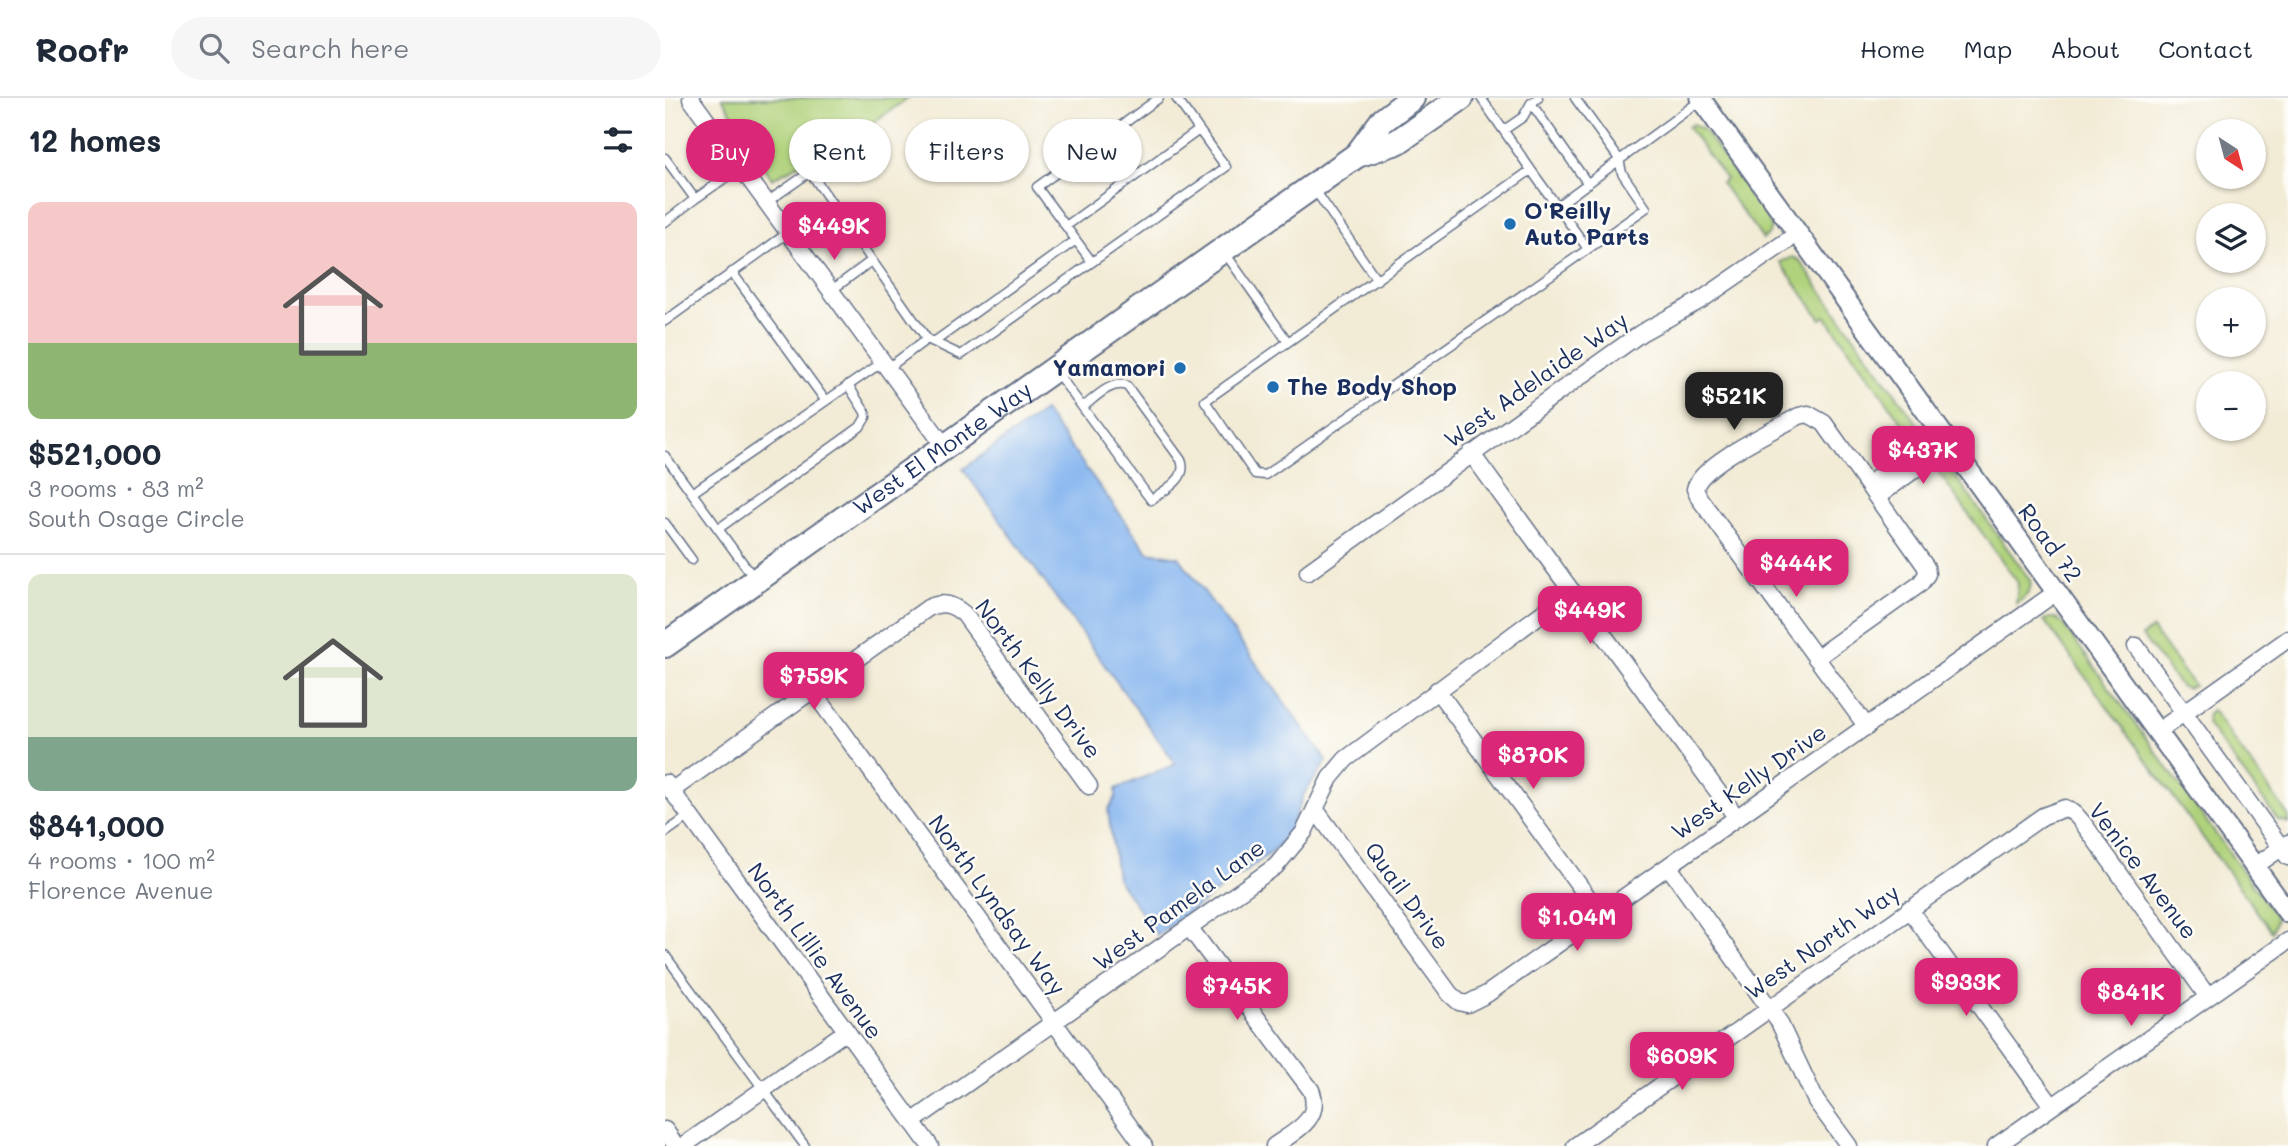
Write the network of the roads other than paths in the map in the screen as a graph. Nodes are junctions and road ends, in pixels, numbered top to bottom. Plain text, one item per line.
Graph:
1 (1159, 98) edge
2 (1176, 98) edge
3 (1412, 98) edge
4 (1461, 98) edge
5 (1481, 98) edge
6 (1575, 98) edge
7 (691, 99) edge
8 (1700, 99) edge
9 (1535, 100) edge
10 (706, 119) edge
11 (1199, 130) junction
12 (1504, 130) junction
13 (1357, 155) junction
14 (665, 158) edge
15 (1619, 159) junction
16 (1531, 170) junction
17 (719, 182) edge
18 (752, 182) edge
19 (1588, 184) junction
20 (1312, 187) junction
21 (695, 199) junction
22 (767, 202) junction
23 (1557, 206) junction
24 (665, 222) edge
25 (1066, 226) junction
26 (789, 232) junction
27 (1797, 234) junction
28 (1076, 240) junction
29 (1588, 249) junction
30 (1223, 251) junction
31 (871, 261) junction
32 (1092, 262) junction
33 (732, 272) junction
34 (1377, 280) junction
35 (832, 290) junction
36 (665, 321) edge
37 (931, 341) junction
38 (1288, 342) junction
39 (886, 364) junction
40 (1055, 369) junction
41 (848, 385) junction
42 (825, 400) junction
43 (1083, 407) junction
44 (1944, 438) junction
45 (945, 447) junction
46 (1471, 453) junction
47 (666, 459) edge
48 (1873, 491) junction
49 (692, 493) junction
50 (665, 523) edge
51 (718, 529) junction
52 (692, 560) dead end
53 (1308, 572) dead end
54 (755, 580) junction
55 (1572, 591) junction
56 (2055, 593) junction
57 (2288, 639) edge
58 (665, 645) edge
59 (2136, 646) dead end
60 (1816, 658) junction
61 (1437, 690) junction
62 (813, 691) junction
63 (2184, 713) junction
64 (1867, 727) junction
65 (2157, 732) junction
66 (1089, 786) dead end
67 (668, 787) edge
68 (2065, 808) joint
69 (1315, 809) junction
70 (689, 816) junction
71 (1737, 818) junction
72 (665, 834) edge
73 (2286, 849) edge
74 (1669, 867) junction
75 (2254, 867) junction
76 (2286, 905) edge
77 (1909, 909) junction
78 (1600, 914) junction
79 (1189, 927) junction
80 (2288, 941) edge
81 (665, 955) edge
82 (2208, 997) junction
83 (1467, 1004) joint
84 (1768, 1008) junction
85 (1055, 1022) junction
86 (845, 1032) junction
87 (764, 1089) junction
88 (2052, 1106) junction
89 (912, 1122) junction
90 (665, 1130) edge
91 (676, 1146) edge
92 (683, 1146) edge
93 (806, 1146) edge
94 (930, 1146) edge
95 (1144, 1146) edge
96 (1274, 1146) edge
97 (1575, 1146) edge
98 (1849, 1146) edge
99 (1996, 1146) edge

1 - 25 lane
2 - 11 lane
3 - 13 main road, West El Monte Way
4 - 13 main road, West El Monte Way
5 - 12 lane
6 - 15 lane
7 - 10 street
8 - 15 lane
8 - 27 street, Road 72
9 - 12 lane
9 - 19 lane
11 - 25 lane
11 - 32 lane
12 - 16 lane
13 - 20 main road, West El Monte Way
14 - 21 lane
15 - 19 lane
15 - 29 lane
16 - 23 lane
16 - 34 lane
17 - 21 lane
18 - 22 street
19 - 23 lane
20 - 30 main road, West El Monte Way
20 - 34 lane
21 - 24 lane
22 - 26 street
22 - 31 lane
23 - 29 lane
25 - 28 lane
26 - 33 lane
26 - 35 street
27 - 44 street, Road 72
27 - 46 street, West Adelaide Way
28 - 32 lane
28 - 37 lane
29 - 38 lane
30 - 38 lane
30 - 40 main road, West El Monte Way
31 - 35 lane
31 - 37 lane
32 - 37 lane
33 - 36 lane
33 - 42 lane
34 - 38 lane
35 - 39 street
37 - 39 lane
39 - 41 lane
39 - 45 street
40 - 43 lane
40 - 45 main road, West El Monte Way
41 - 42 lane
41 - 51 lane
42 - 49 lane
43 - 43 lane
44 - 48 street
44 - 56 street, Road 72
45 - 54 main road, West El Monte Way
46 - 53 street, West Adelaide Way
46 - 55 street
47 - 49 lane
48 - 60 street
48 - 60 street
49 - 51 lane
50 - 52 lane
51 - 54 lane
54 - 58 main road, West El Monte Way
55 - 61 street, West Pamela Lane
55 - 71 street
56 - 64 street, West Kelly Drive
56 - 65 street, Road 72
57 - 63 street
59 - 63 street
60 - 64 street
61 - 69 street, West Pamela Lane
61 - 78 street
62 - 66 street, North Kelly Drive
62 - 67 street
62 - 85 street, North Lyndsay Way
63 - 65 street
63 - 73 street
64 - 71 street, West Kelly Drive
65 - 75 street, Road 72
67 - 70 street, North Lillie Avenue
68 - 77 street, West North Way
68 - 82 street, Venice Avenue
69 - 79 street, West Pamela Lane
69 - 83 street, Quail Drive
70 - 72 lane
70 - 86 street, North Lillie Avenue
71 - 74 street, West Kelly Drive
73 - 75 street
74 - 78 street, West Kelly Drive
74 - 84 street
75 - 76 street, Road 72
77 - 84 street, West North Way
77 - 88 street
78 - 83 street, West Kelly Drive
79 - 85 street, West Pamela Lane
79 - 96 street
80 - 82 street
81 - 87 lane
82 - 88 street
84 - 97 street, West North Way
84 - 98 street
85 - 89 street, West Pamela Lane
85 - 95 street, North Lyndsay Way
86 - 87 street
86 - 89 street, North Lillie Avenue
87 - 92 street
87 - 93 lane
88 - 99 street
89 - 94 street, North Lillie Avenue
90 - 91 street

